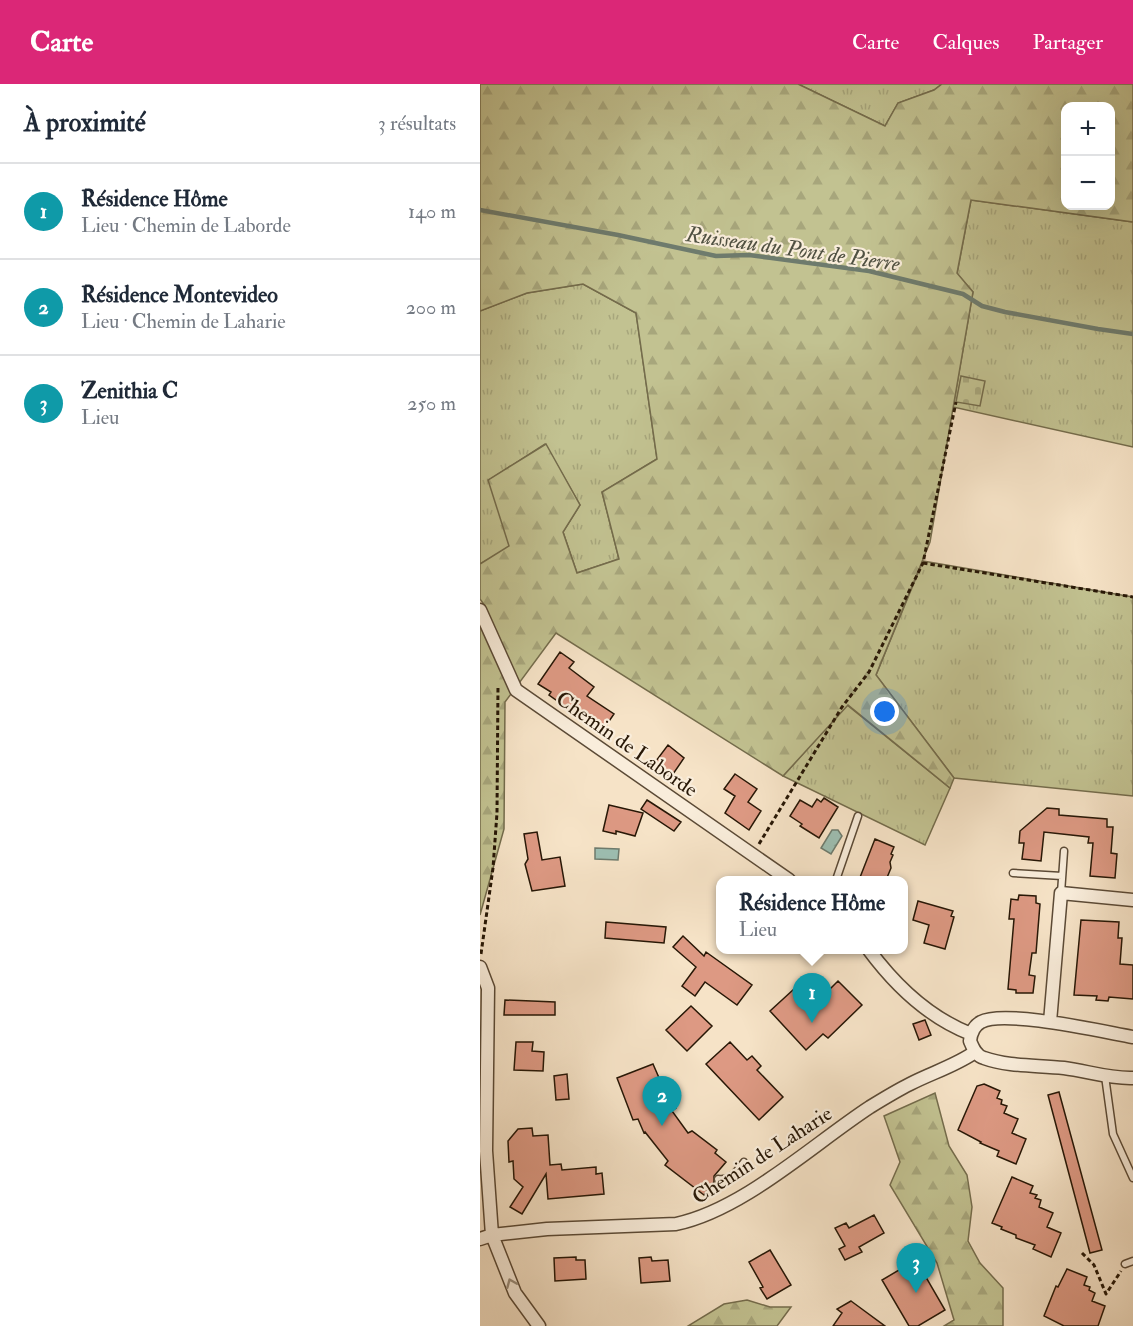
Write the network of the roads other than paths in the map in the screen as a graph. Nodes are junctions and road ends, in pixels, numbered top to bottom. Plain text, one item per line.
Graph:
1 (480, 610) edge
2 (858, 816) dead end
3 (1064, 851) dead end
4 (1013, 873) dead end
5 (783, 876) edge
6 (837, 876) edge
7 (1062, 876) junction
8 (1061, 893) junction
9 (1133, 900) edge
10 (872, 954) edge
11 (480, 967) edge
12 (1050, 1022) junction
13 (971, 1034) junction
14 (1133, 1037) edge
15 (975, 1052) junction
16 (1105, 1076) junction
17 (1133, 1078) edge
18 (483, 1149) edge
19 (744, 1162) dead end
20 (1133, 1178) edge
21 (718, 1179) dead end
22 (486, 1237) edge
23 (1133, 1261) edge
24 (1125, 1264) road end
25 (539, 1326) edge

1 - 5 street, Chemin de Laborde
2 - 6 lane
3 - 7 lane
4 - 7 lane
7 - 8 lane
8 - 9 street
8 - 12 street
10 - 13 street
11 - 18 street
12 - 13 street
12 - 14 street
13 - 15 street
15 - 16 street
15 - 22 street, Chemin de Laharie
16 - 17 street
16 - 20 lane
18 - 22 street
19 - 21 lane
25 -> 22 street
23 - 24 lane

